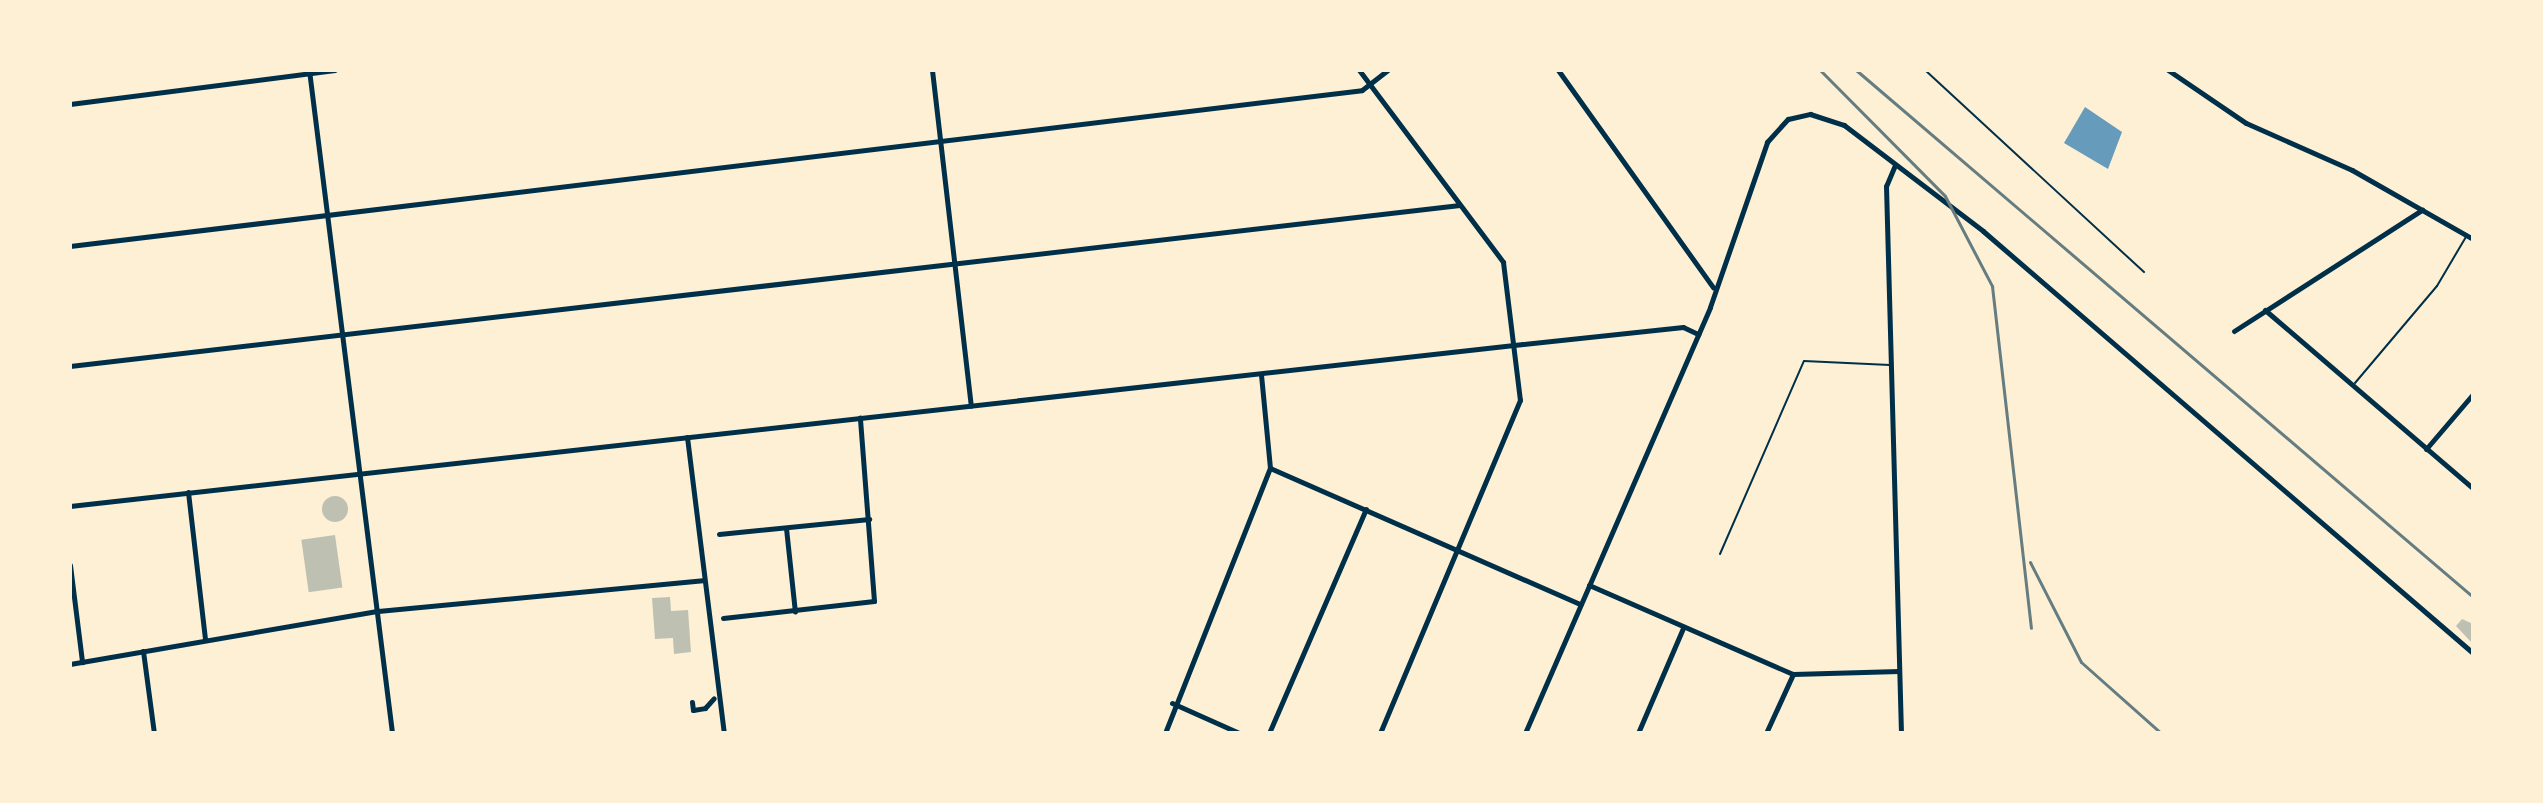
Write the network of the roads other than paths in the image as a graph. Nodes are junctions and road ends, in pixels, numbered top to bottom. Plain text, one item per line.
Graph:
1 (335, 70) edge
2 (932, 70) edge
3 (1359, 70) edge
4 (1388, 70) edge
5 (1558, 70) edge
6 (2168, 70) edge
7 (309, 72) edge
8 (1370, 84) junction
9 (70, 104) edge
10 (940, 141) junction
11 (1895, 165) junction
12 (1460, 205) junction
13 (2423, 209) junction
14 (326, 215) junction
15 (2470, 237) edge
16 (70, 246) edge
17 (955, 264) junction
18 (1713, 287) junction
19 (2265, 310) junction
20 (2234, 331) dead end
21 (1698, 334) junction
22 (341, 335) junction
23 (1513, 345) junction
24 (1891, 365) junction
25 (70, 366) edge
26 (1261, 375) junction
27 (2352, 387) junction
28 (2473, 394) edge
29 (971, 406) junction
30 (860, 418) junction
31 (687, 437) junction
32 (2426, 449) junction
33 (1270, 468) junction
34 (360, 473) junction
35 (2473, 488) edge
36 (188, 492) junction
37 (70, 506) edge
38 (1366, 509) junction
39 (869, 519) junction
40 (786, 528) junction
41 (719, 534) dead end
42 (1462, 551) junction
43 (1720, 554) dead end
44 (70, 565) edge
45 (703, 580) junction
46 (1589, 585) junction
47 (1580, 604) junction
48 (378, 611) junction
49 (795, 612) junction
50 (723, 618) dead end
51 (1683, 628) junction
52 (205, 639) junction
53 (143, 651) junction
54 (2473, 653) edge
55 (82, 662) junction
56 (70, 664) edge
57 (1899, 671) junction
58 (1793, 674) junction
59 (714, 697) junction
60 (692, 702) dead end
61 (1172, 703) junction
62 (154, 733) edge
63 (392, 733) edge
64 (724, 733) edge
65 (1165, 733) edge
66 (1239, 733) edge
67 (1269, 733) edge
68 (1380, 733) edge
69 (1525, 733) edge
70 (1638, 733) edge
71 (1766, 733) edge
72 (1901, 733) edge

1 - 7 street
2 - 10 street
3 - 8 street
4 - 8 street
5 - 18 street
6 - 13 street
7 - 9 street
7 - 14 street
8 - 10 street
8 - 12 street
10 - 14 street
10 - 17 street
11 - 18 street
11 - 24 street
11 - 54 street
12 - 17 street
12 - 23 street
13 - 15 street
13 - 19 street
14 - 16 street
14 - 22 street
15 - 27 lane
17 - 22 street
17 - 29 street
18 - 21 street
19 - 20 street
19 - 27 street
21 - 23 street
21 - 46 street
22 - 25 street
22 - 34 street
23 - 26 street
23 - 42 street
24 - 43 lane
24 - 57 street
26 - 29 street
26 - 33 street
27 - 32 street
28 - 32 street
29 - 30 street
30 - 31 street
30 - 39 street
31 - 34 street
31 - 45 street
32 - 35 street
33 - 38 street
33 - 61 street
34 - 36 street
34 - 48 street
36 - 37 street
36 - 52 street
38 - 42 street
38 - 67 street
39 - 40 street
39 - 49 street
40 - 41 street
40 - 49 street
42 - 47 street
42 - 68 street
44 - 55 street
45 - 48 street
45 - 59 street
46 - 47 street
46 - 51 street
47 - 69 street
48 - 52 street
48 - 63 street
49 - 50 street
51 - 58 street
51 - 70 street
52 - 53 street
53 - 55 street
53 - 62 street
55 - 56 street
57 - 58 street
57 - 72 street
58 - 71 street
59 - 60 street
59 - 64 street
61 - 65 street
61 - 66 street

